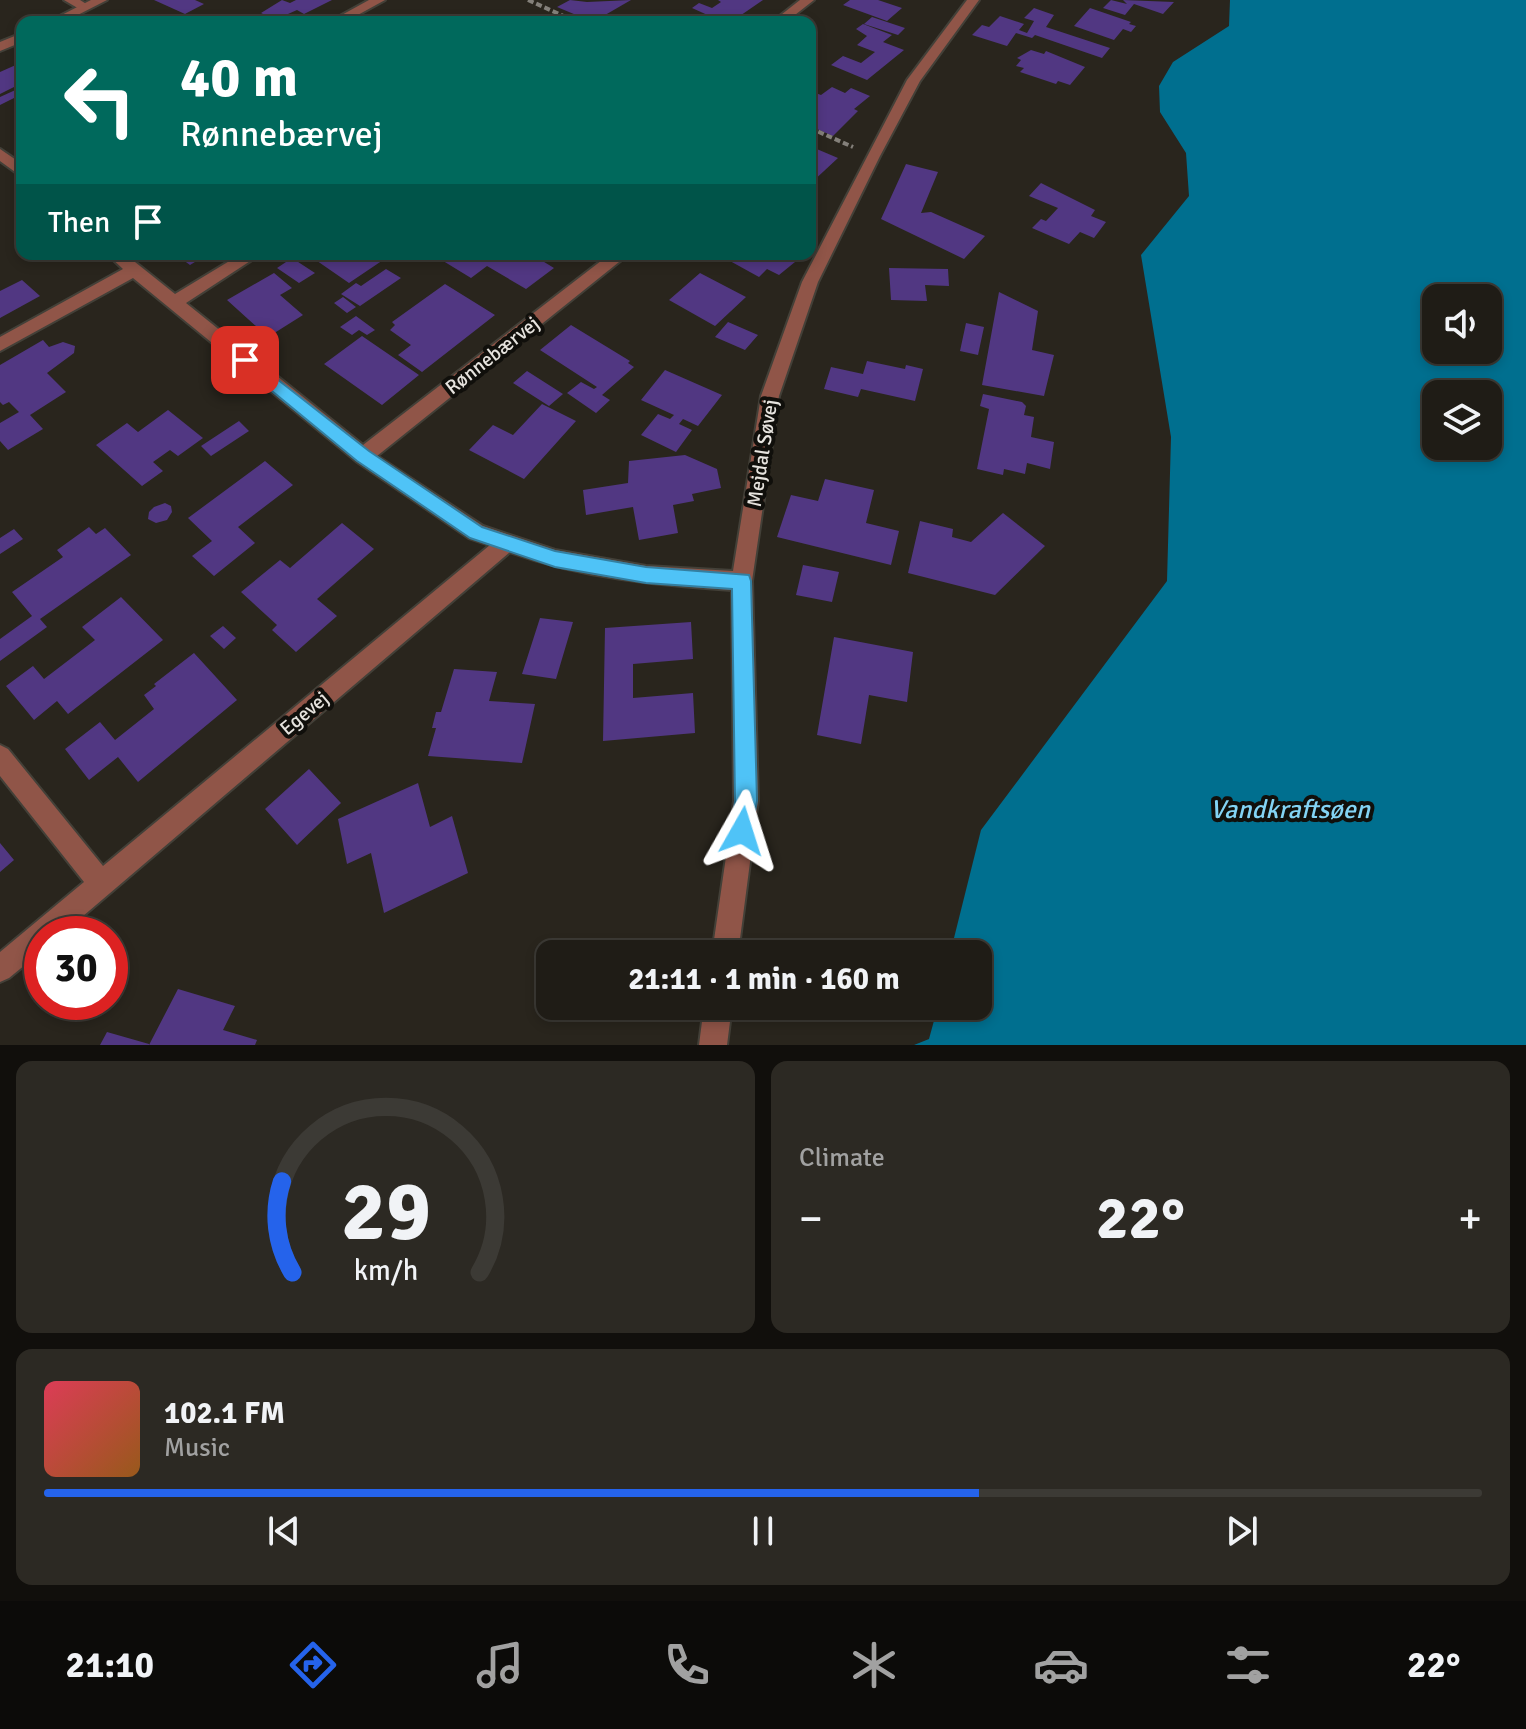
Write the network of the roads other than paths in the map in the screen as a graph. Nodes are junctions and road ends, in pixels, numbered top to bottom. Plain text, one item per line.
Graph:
1 (70, 0) edge
2 (101, 0) edge
3 (379, 0) edge
4 (808, 0) edge
5 (973, 0) edge
6 (85, 7) junction
7 (66, 16) edge
8 (347, 16) edge
9 (786, 16) edge
10 (122, 260) edge
11 (243, 260) edge
12 (613, 260) edge
13 (134, 270) junction
14 (174, 303) junction
15 (0, 345) edge
16 (363, 456) junction
17 (507, 543) junction
18 (742, 581) junction
19 (0, 757) edge
20 (101, 884) junction
21 (727, 940) edge
22 (0, 969) edge
23 (716, 1020) edge
24 (713, 1045) edge

1 - 6 street
2 - 6 street
3 - 8 street
4 - 9 street
5 - 18 street, Mejdal Søvej
6 - 7 street
10 - 13 street
11 - 14 street
12 - 16 street, Rønnebærvej
13 - 14 street
13 - 15 street
14 - 16 street
16 - 17 street
17 - 18 street
17 - 20 street, Egevej
18 - 21 street, Mejdal Søvej
19 - 20 street
20 - 22 street, Egevej
23 - 24 street

